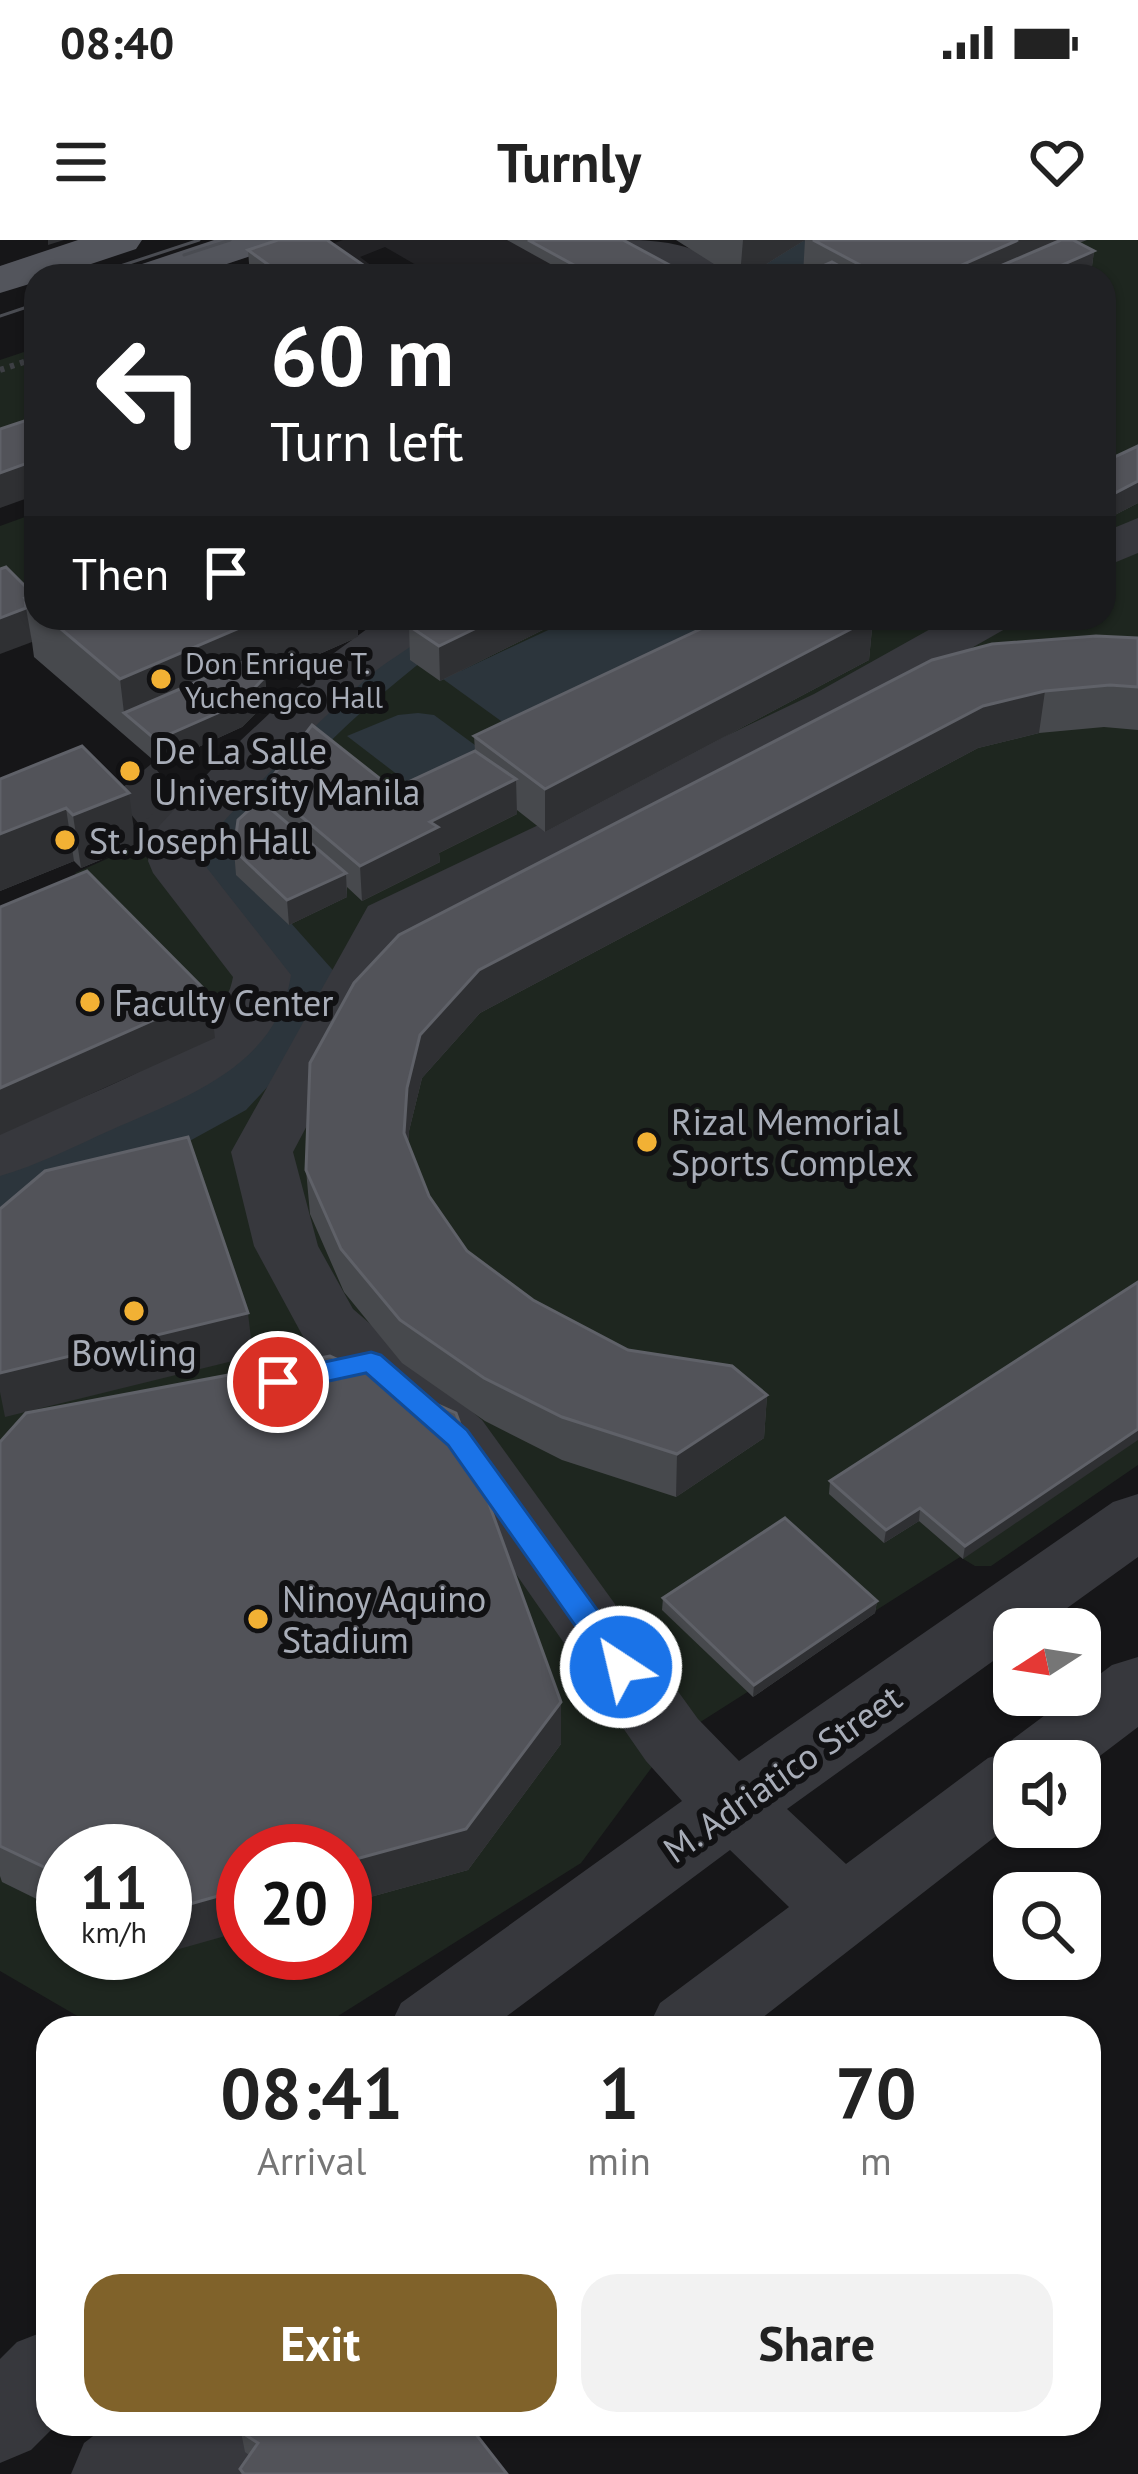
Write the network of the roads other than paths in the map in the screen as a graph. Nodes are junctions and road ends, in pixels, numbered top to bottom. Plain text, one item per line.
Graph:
1 (121, 240) edge
2 (257, 240) edge
3 (638, 240) edge
4 (655, 240) edge
5 (42, 260) edge
6 (184, 264) edge
7 (688, 264) edge
8 (691, 264) edge
9 (399, 630) edge
10 (987, 646) edge
11 (0, 1155) edge
12 (1138, 1521) edge
13 (1138, 1686) edge
14 (1067, 1740) edge
15 (993, 1796) edge
16 (733, 1806) junction
17 (843, 1910) junction
18 (445, 2016) edge
19 (704, 2016) edge
20 (165, 2436) edge
21 (206, 2436) edge
22 (116, 2474) edge
23 (245, 2474) edge

1 - 5 main road
2 - 6 main road
3 - 7 street
4 - 8 street
9 - 11 street
10 - 16 street
12 - 16 street, M. Adriatico Street
13 - 14 street
15 - 17 street
16 - 17 street
16 - 18 street, M. Adriatico Street
17 - 19 street
20 - 22 street
21 - 23 street

